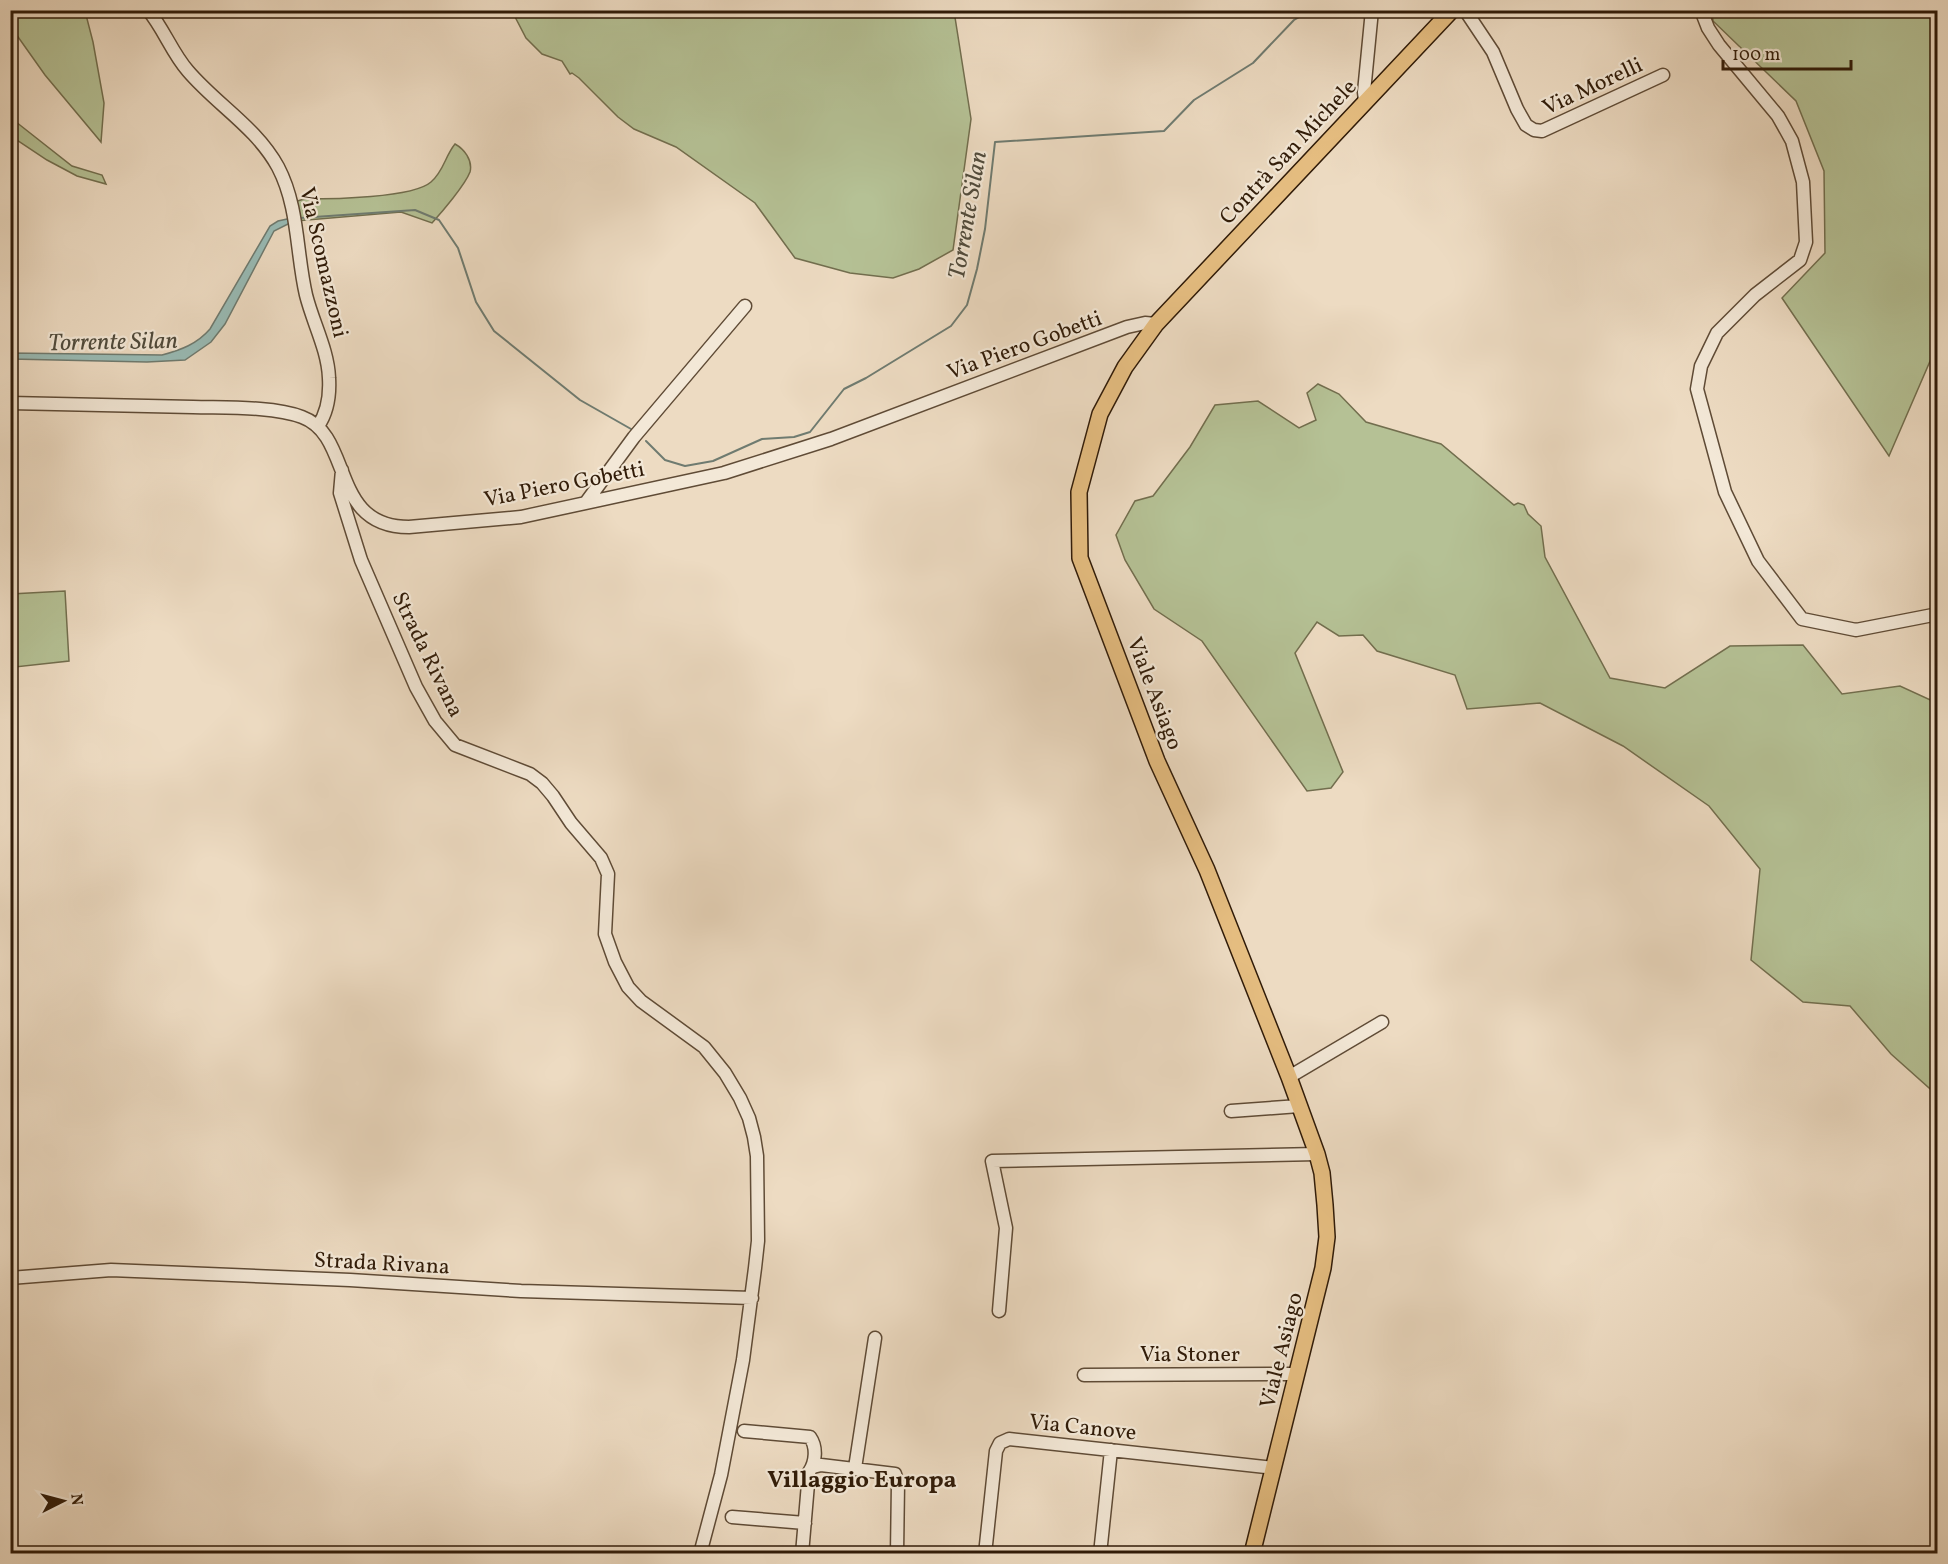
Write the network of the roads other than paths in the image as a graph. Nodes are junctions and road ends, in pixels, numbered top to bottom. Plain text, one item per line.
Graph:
1 (148, 10) edge
2 (1372, 10) edge
3 (1452, 10) edge
4 (1465, 10) edge
5 (1701, 10) edge
6 (1663, 75) dead end
7 (1365, 101) junction
8 (745, 306) dead end
9 (1156, 324) junction
10 (10, 403) edge
11 (318, 426) junction
12 (342, 470) junction
13 (587, 501) junction
14 (1938, 614) edge
15 (1382, 1022) dead end
16 (1289, 1077) junction
17 (1299, 1106) junction
18 (1231, 1111) dead end
19 (1317, 1154) junction
20 (10, 1278) edge
21 (752, 1298) junction
22 (999, 1311) dead end
23 (875, 1338) dead end
24 (1296, 1374) junction
25 (1084, 1375) dead end
26 (744, 1431) dead end
27 (1111, 1450) junction
28 (813, 1467) junction
29 (855, 1468) junction
30 (1274, 1468) junction
31 (732, 1517) dead end
32 (805, 1523) junction
33 (700, 1554) edge
34 (802, 1554) edge
35 (897, 1554) edge
36 (985, 1554) edge
37 (1100, 1554) edge
38 (1252, 1554) edge

1 - 11 street, Via Scomazzoni
2 - 7 street
3 - 7 main road, Contrà San Michele
4 - 6 street, Via Morelli
5 - 14 street
7 - 9 main road, Contrà San Michele
8 - 13 street
9 - 13 street, Via Piero Gobetti
9 - 16 main road, Viale Asiago
10 - 11 street
11 - 12 street, Via Piero Gobetti
12 - 13 street, Via Piero Gobetti
12 - 21 street, Strada Rivana
15 - 16 street
16 - 17 main road, Viale Asiago
17 - 18 street
17 - 19 main road, Viale Asiago
19 - 22 street
19 - 24 main road, Viale Asiago
20 - 21 street, Strada Rivana
21 - 33 street, Strada Rivana
23 - 29 street
24 - 25 street, Via Stoner
24 - 30 main road, Viale Asiago
26 - 28 street
27 - 30 street, Via Canove
27 - 36 street, Via Canove
27 - 37 street
28 - 29 street
28 - 32 street
29 - 35 street
30 - 38 main road, Viale Asiago
31 - 32 street
32 - 34 street

